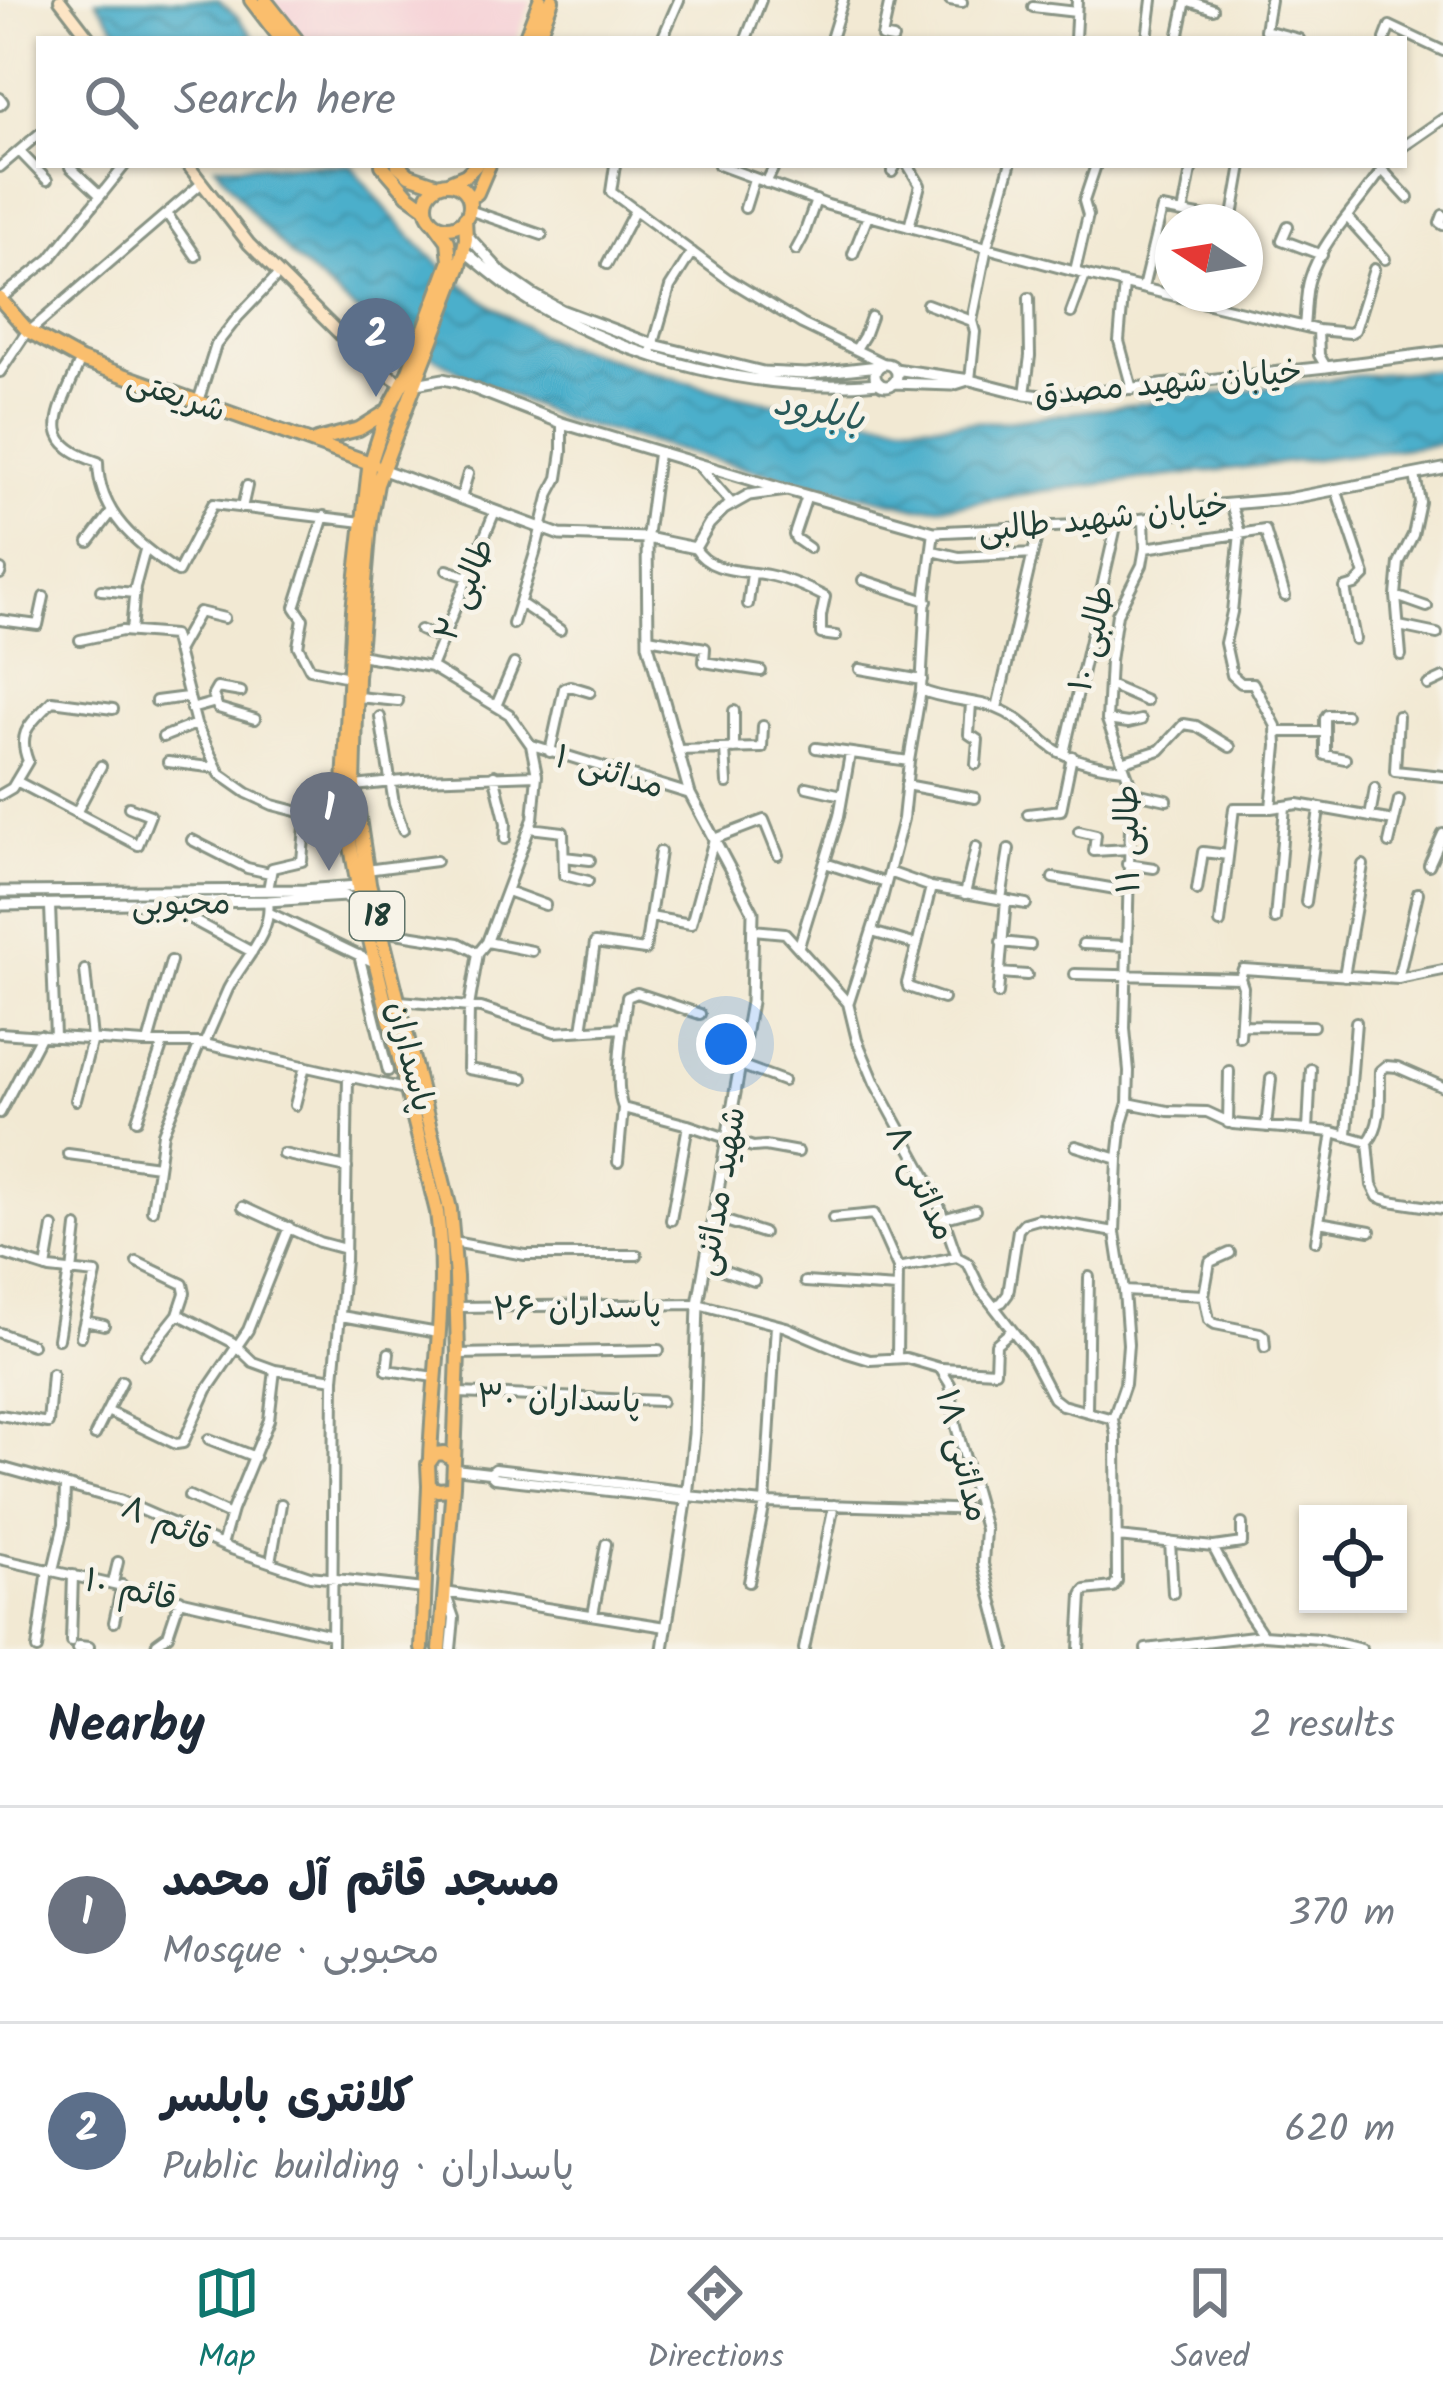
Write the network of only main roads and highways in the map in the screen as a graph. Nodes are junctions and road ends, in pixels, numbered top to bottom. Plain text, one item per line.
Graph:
1 (60, 0) edge
2 (250, 0) edge
3 (265, 0) edge
4 (540, 0) edge
5 (552, 0) edge
6 (88, 36) edge
7 (279, 36) edge
8 (294, 36) edge
9 (526, 36) edge
10 (538, 36) edge
11 (190, 168) edge
12 (385, 168) edge
13 (402, 168) edge
14 (473, 168) edge
15 (487, 168) edge
16 (417, 178) junction
17 (442, 184) junction
18 (408, 195) junction
19 (426, 208) junction
20 (468, 209) junction
21 (434, 222) junction
22 (454, 263) junction
23 (0, 299) edge
24 (0, 311) edge
25 (26, 334) junction
26 (412, 379) junction
27 (197, 405) junction
28 (387, 412) junction
29 (311, 441) junction
30 (373, 466) junction
31 (362, 877) junction
32 (458, 1359) junction
33 (431, 1427) junction
34 (430, 1458) junction
35 (454, 1465) junction
36 (452, 1485) junction
37 (429, 1486) junction
38 (452, 1516) junction
39 (424, 1571) junction
40 (422, 1649) edge
41 (440, 1649) edge

1 - 6 main road
2 - 7 main road
3 - 8 main road
4 - 9 main road
5 - 10 main road
11 - 26 main road
12 - 18 main road
13 - 16 main road
14 - 17 main road
15 - 20 main road
16 - 17 main road
16 - 18 main road
17 - 19 main road
17 - 20 main road
18 - 19 main road
19 - 21 main road
20 - 21 main road
20 - 22 main road
21 - 22 main road
22 - 26 main road
23 - 25 main road, شریعتی
24 - 25 main road, شریعتی
25 - 27 main road, شریعتی
25 - 27 main road, شریعتی
26 - 28 main road, پاسداران / 18
26 - 30 main road, پاسداران / 18
27 - 29 main road, شریعتی
27 - 30 main road, شریعتی
28 - 29 main road
28 - 30 main road, پاسداران / 18
29 - 30 main road, شریعتی
30 - 31 main road, پاسداران / 18
30 - 31 main road, پاسداران / 18
31 - 32 main road, پاسداران / 18
31 - 33 main road, پاسداران / 18
32 - 33 main road
32 - 35 main road, پاسداران / 18
33 - 34 main road, پاسداران / 18
34 - 35 main road
34 - 37 main road, 18
35 - 36 main road, 18
36 - 37 main road
36 - 38 main road, 18
37 - 39 main road, 18
38 - 39 main road
38 - 41 main road, 18
39 - 40 main road, 18

